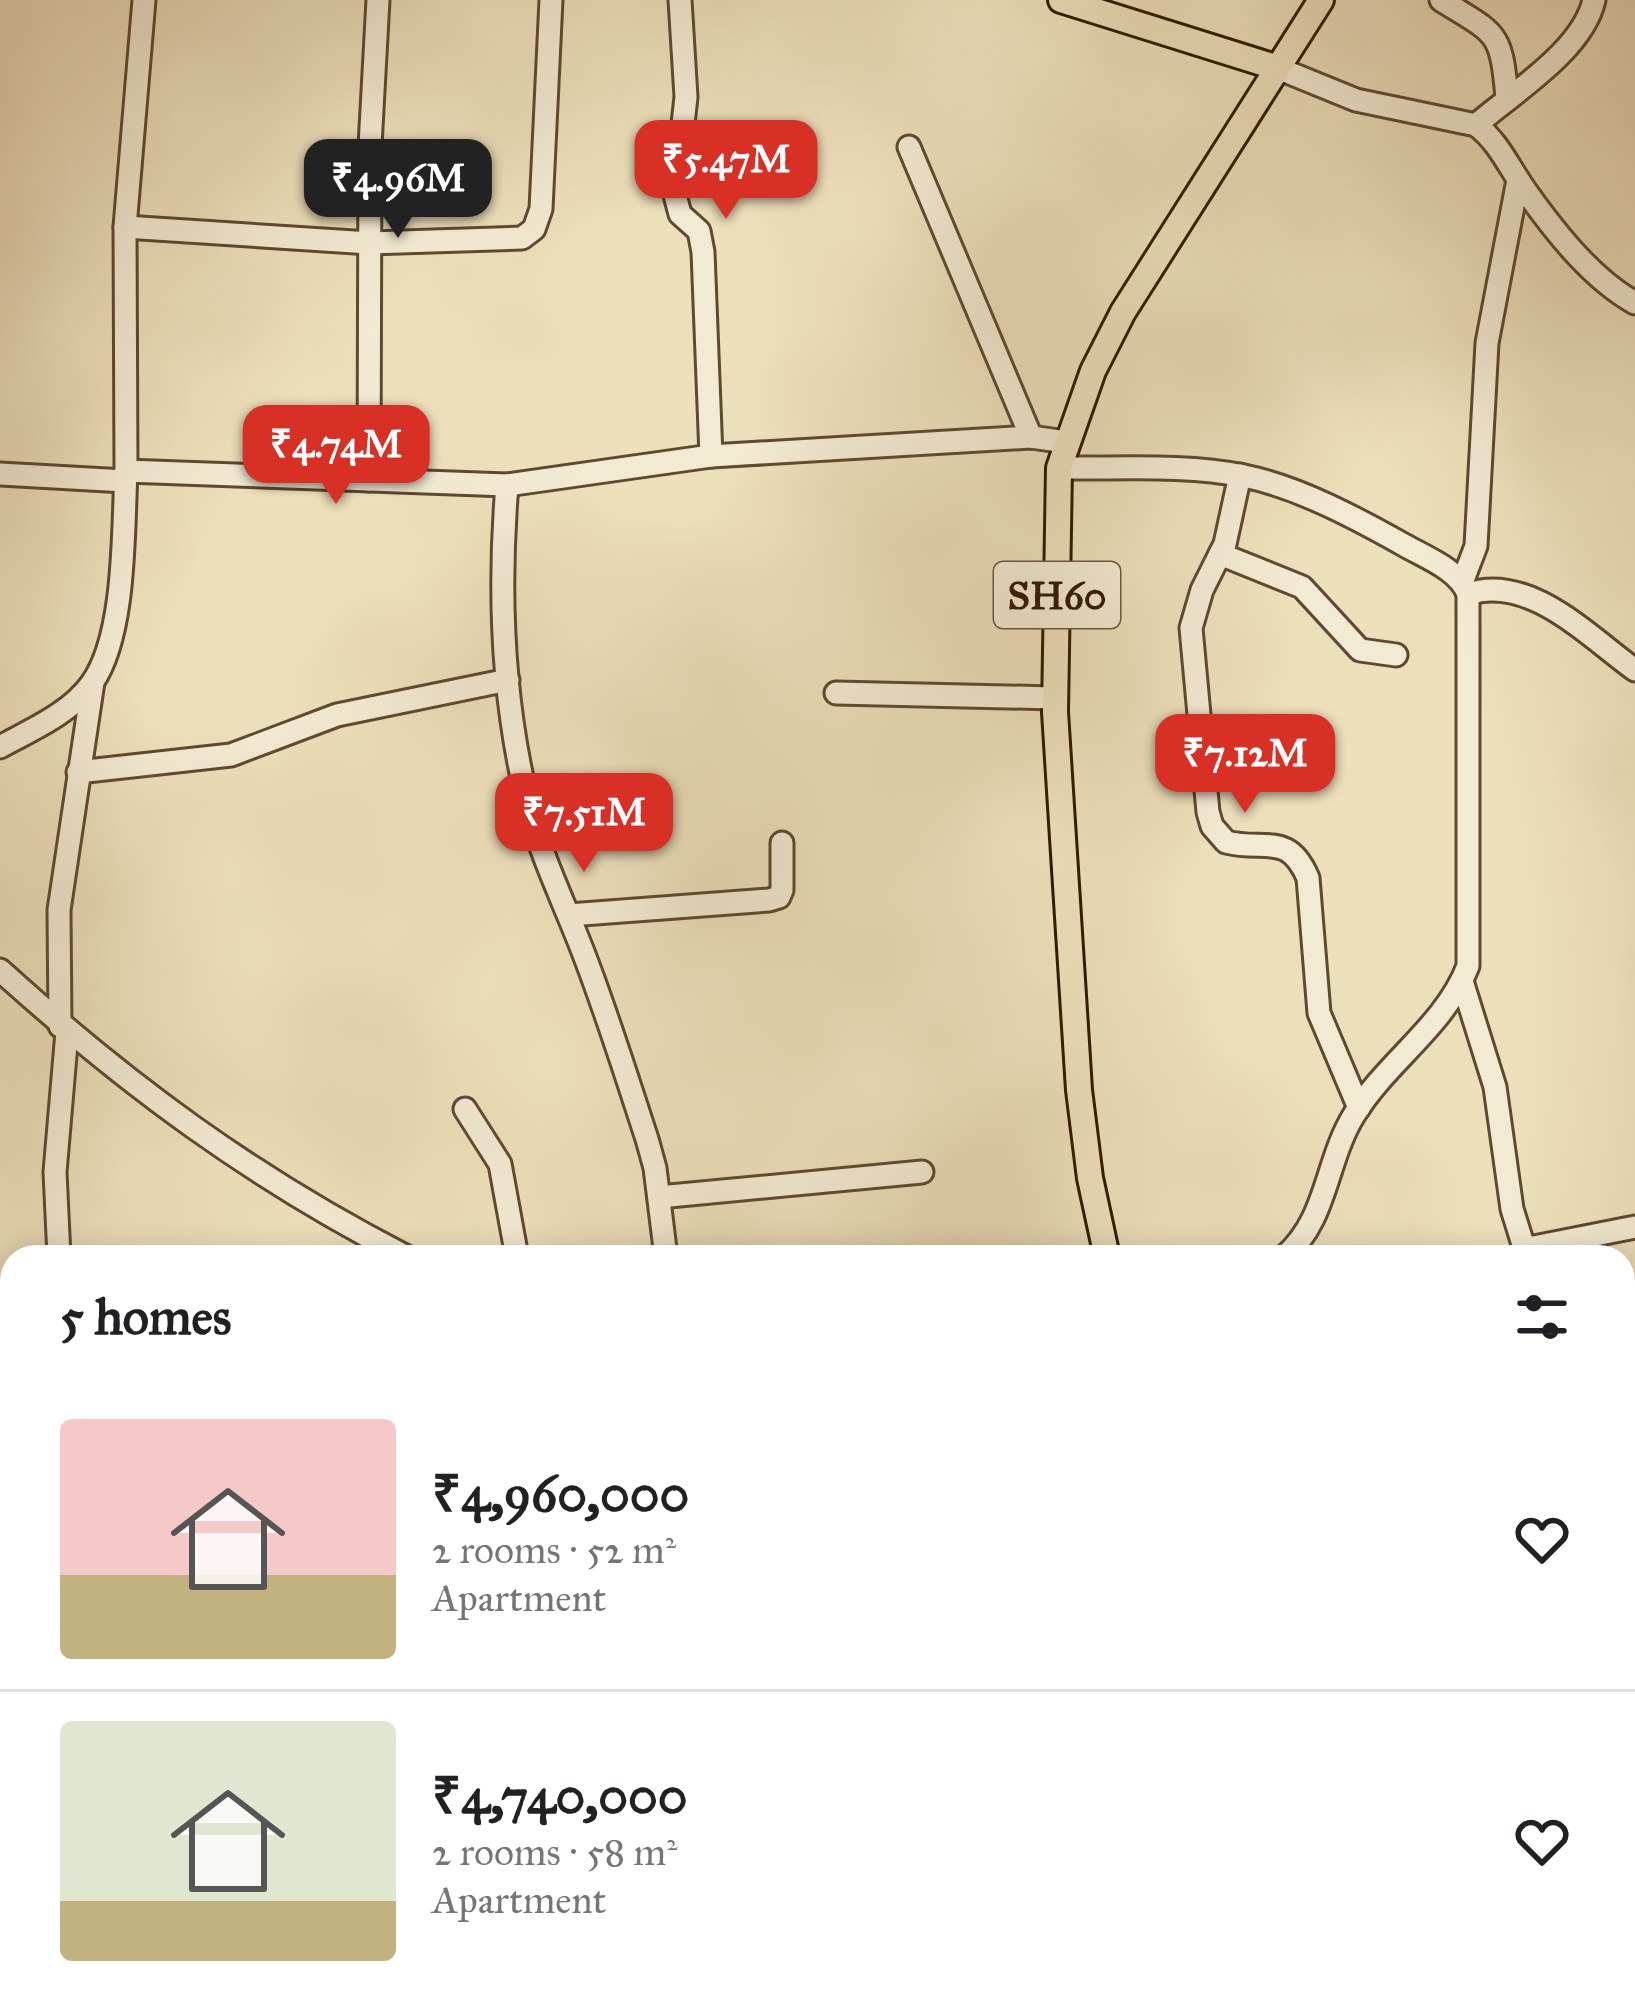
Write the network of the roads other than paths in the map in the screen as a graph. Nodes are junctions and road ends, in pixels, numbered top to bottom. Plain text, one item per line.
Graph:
1 (144, 0) edge
2 (378, 0) edge
3 (551, 0) edge
4 (680, 0) edge
5 (1061, 0) edge
6 (1321, 0) edge
7 (1441, 0) edge
8 (1594, 0) edge
9 (1275, 68) junction
10 (1507, 98) junction
11 (1476, 125) junction
12 (909, 147) dead end
13 (1518, 180) junction
14 (125, 227) junction
15 (370, 243) junction
16 (1635, 303) edge
17 (1031, 437) junction
18 (1066, 442) junction
19 (711, 456) junction
20 (1059, 468) junction
21 (0, 474) edge
22 (1240, 475) junction
23 (125, 476) junction
24 (369, 480) junction
25 (507, 485) junction
26 (1220, 554) junction
27 (1466, 587) junction
28 (1396, 656) dead end
29 (1635, 670) edge
30 (508, 680) junction
31 (93, 682) junction
32 (836, 693) dead end
33 (1055, 698) junction
34 (0, 747) edge
35 (78, 772) junction
36 (782, 843) dead end
37 (569, 915) junction
38 (0, 970) edge
39 (1462, 982) junction
40 (63, 1029) junction
41 (1359, 1108) junction
42 (465, 1109) dead end
43 (922, 1172) dead end
44 (659, 1197) junction
45 (1635, 1227) edge
46 (58, 1245) edge
47 (386, 1245) edge
48 (515, 1245) edge
49 (665, 1245) edge
50 (1104, 1245) edge
51 (1294, 1245) edge
52 (1523, 1245) edge
53 (1560, 1245) edge

1 - 14 street
2 - 15 street
3 - 15 street
4 - 19 street
5 - 9 main road
6 - 9 main road, SH60
7 - 10 street
8 - 10 street
9 - 11 street
9 - 18 main road, SH60
10 - 11 street
11 - 13 street
12 - 17 street
13 - 16 street
13 - 27 street
14 - 15 street
14 - 23 street
15 - 24 street
17 - 18 street
17 - 19 street
18 - 20 main road, SH60
19 - 25 street
20 - 22 street
20 - 33 main road, SH60
21 - 23 street
22 - 26 street
22 - 27 street
23 - 24 street
23 - 31 street
24 - 25 street
25 - 30 street
26 - 28 street
26 - 41 street
27 - 29 street
27 - 39 street
30 - 35 street
30 - 37 street
31 - 34 street
31 - 35 street
32 - 33 street
33 - 50 main road, SH60
35 - 40 street
36 - 37 street
37 - 44 street
38 - 40 street
39 - 41 street
39 - 52 street
40 - 46 street
40 - 47 street
41 - 51 street
42 - 48 street
43 - 44 street
44 - 49 street
45 - 53 street

